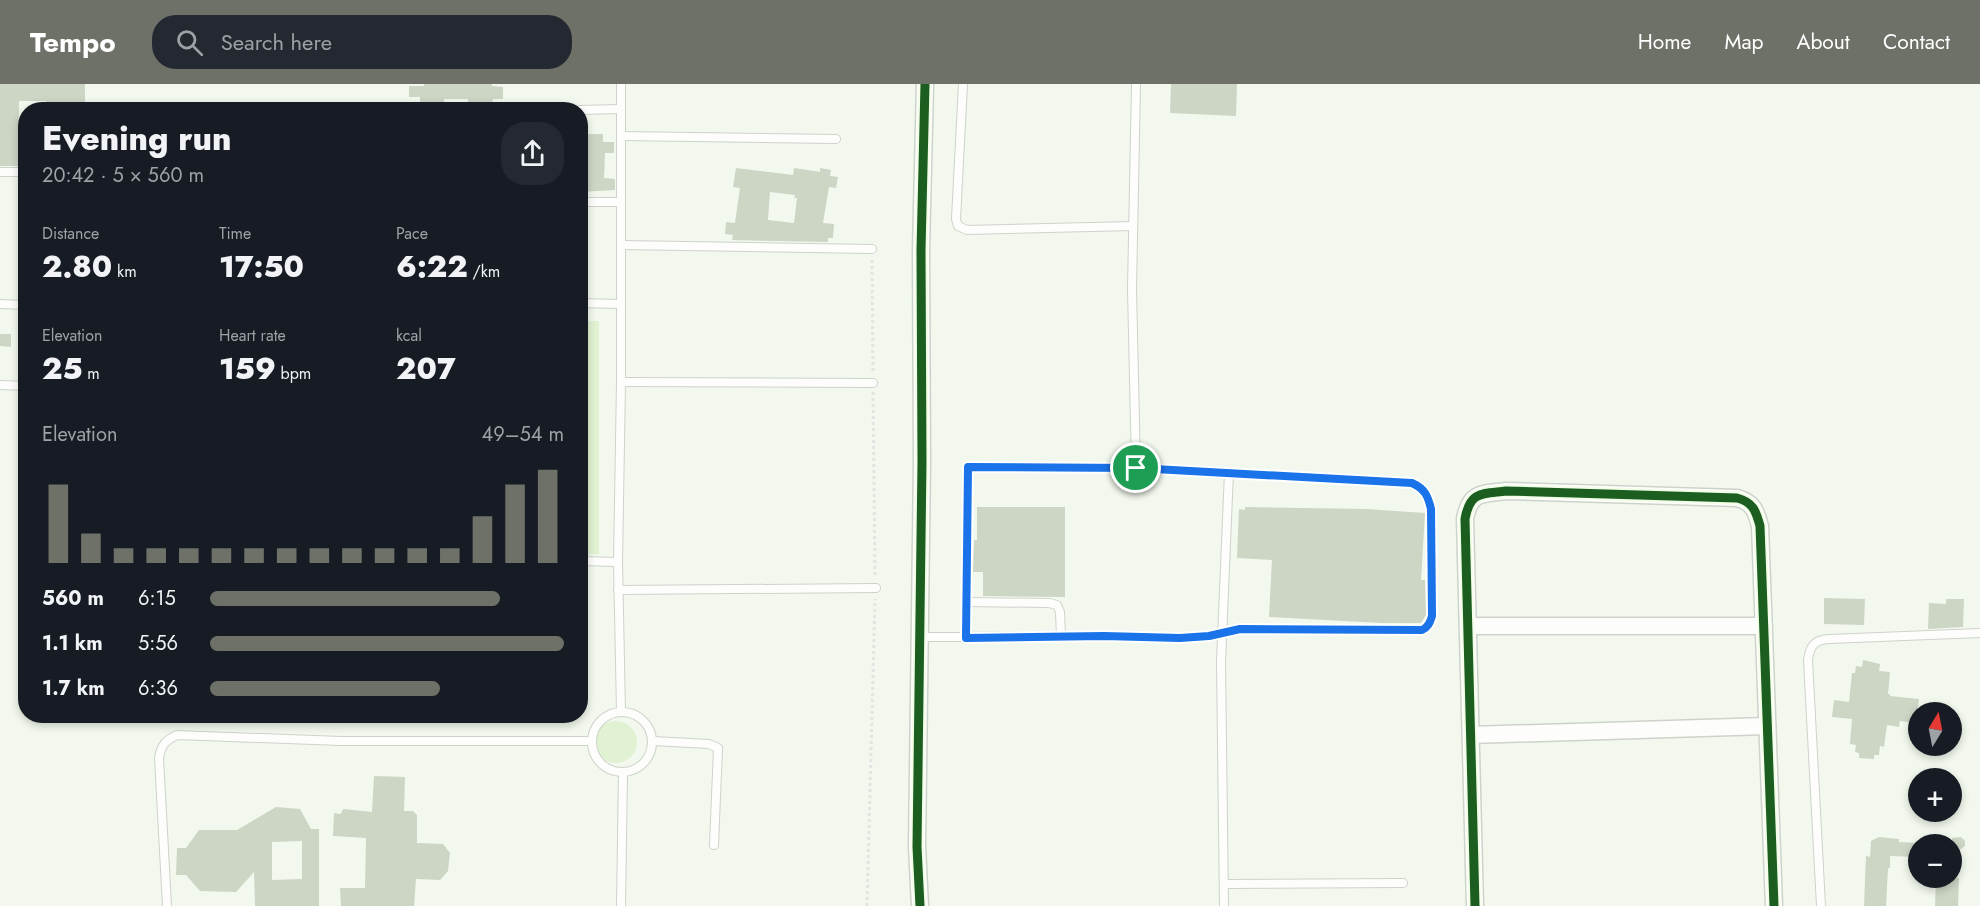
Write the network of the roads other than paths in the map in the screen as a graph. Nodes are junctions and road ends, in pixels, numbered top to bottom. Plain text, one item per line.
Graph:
1 (621, 84) edge
2 (925, 84) edge
3 (963, 84) edge
4 (1136, 84) edge
5 (621, 109) junction
6 (588, 110) edge
7 (621, 136) junction
8 (836, 139) dead end
9 (0, 172) edge
10 (18, 172) edge
11 (588, 202) edge
12 (620, 202) junction
13 (1133, 226) junction
14 (621, 244) junction
15 (872, 249) dead end
16 (588, 303) edge
17 (0, 304) edge
18 (18, 304) edge
19 (620, 304) junction
20 (621, 382) junction
21 (873, 383) dead end
22 (0, 385) edge
23 (18, 386) edge
24 (1136, 468) junction
25 (1229, 472) junction
26 (588, 561) edge
27 (618, 562) junction
28 (876, 588) dead end
29 (618, 590) junction
30 (966, 602) junction
31 (1469, 626) junction
32 (1764, 626) junction
33 (1223, 632) junction
34 (1980, 633) edge
35 (1060, 636) junction
36 (920, 637) junction
37 (966, 638) junction
38 (621, 712) junction
39 (1767, 726) junction
40 (1471, 735) junction
41 (592, 741) junction
42 (653, 741) junction
43 (623, 773) junction
44 (714, 844) dead end
45 (1403, 883) dead end
46 (1224, 884) junction
47 (167, 906) edge
48 (621, 906) edge
49 (920, 906) edge
50 (1224, 906) edge
51 (1475, 906) edge
52 (1774, 906) edge
53 (1821, 906) edge

1 - 5 lane
2 - 36 street
3 - 13 lane
4 - 13 lane
5 - 6 lane
5 - 7 lane
7 - 8 lane
7 - 12 lane
9 - 10 lane
11 - 12 lane
12 - 14 lane
13 - 24 lane
14 - 15 lane
14 - 19 lane
16 - 19 lane
17 - 18 lane
19 - 20 lane
20 - 21 lane
20 - 27 lane
22 - 23 lane
24 - 25 lane
24 - 30 lane
25 - 33 lane
25 - 33 lane
26 - 27 lane
27 - 29 lane
28 - 29 lane
29 - 38 lane
30 - 35 lane
30 - 37 lane
31 - 32 street
31 - 32 street
31 - 40 street
32 - 39 street
33 - 35 lane
33 - 46 lane
34 - 53 lane
35 - 37 lane
36 - 37 lane
36 - 49 street
38 - 41 lane
38 - 42 lane
39 - 40 street
39 - 52 street
40 - 51 street
41 - 43 lane
41 - 47 lane
42 - 43 lane
42 - 44 lane
43 - 48 lane
45 - 46 lane
46 - 50 lane

